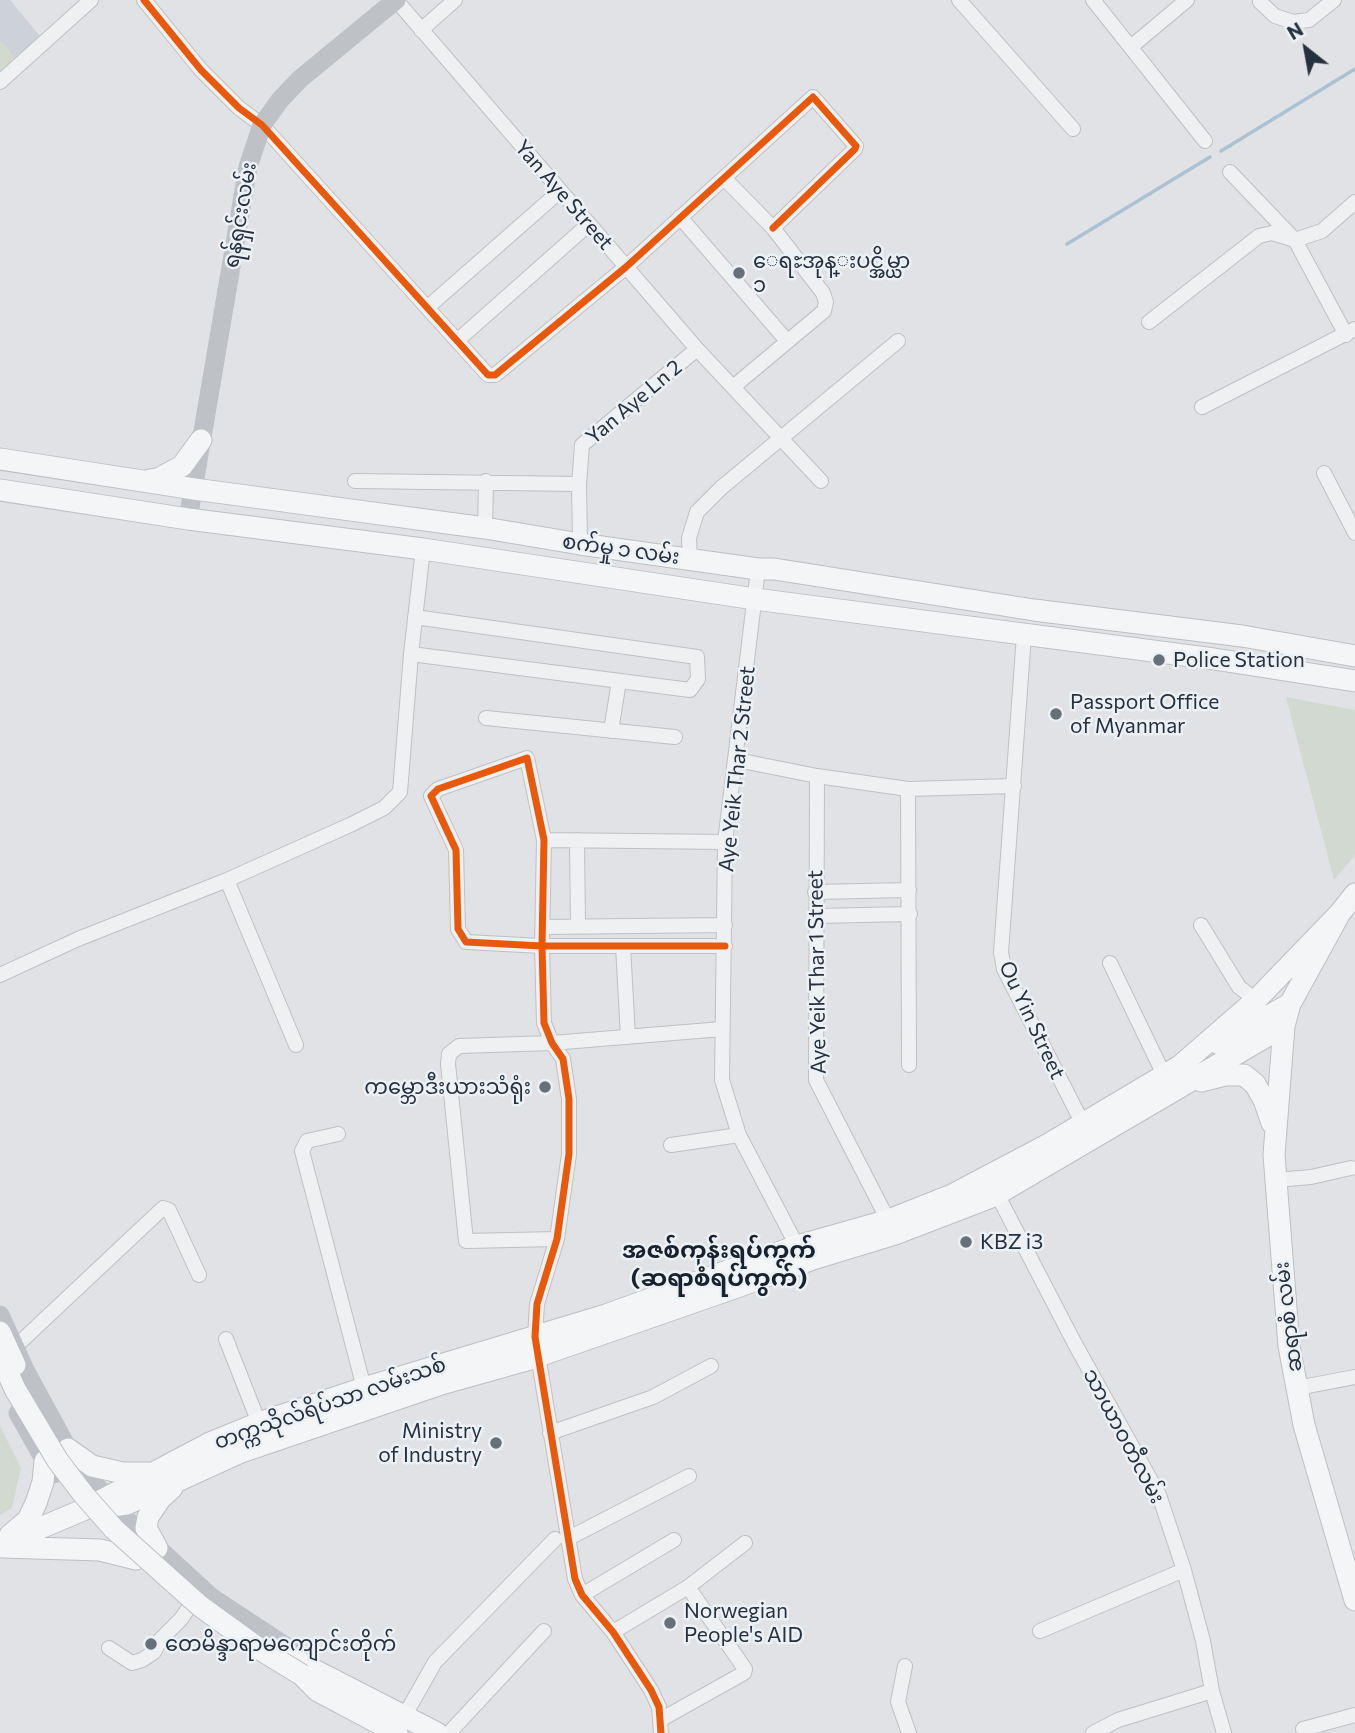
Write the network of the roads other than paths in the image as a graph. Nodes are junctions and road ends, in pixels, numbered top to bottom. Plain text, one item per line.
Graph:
1 (91, 0) edge
2 (144, 0) edge
3 (396, 0) edge
4 (455, 0) edge
5 (959, 0) edge
6 (1093, 0) edge
7 (1186, 0) edge
8 (1334, 0) edge
9 (1259, 1) edge
10 (421, 30) junction
11 (1132, 46) junction
12 (0, 82) edge
13 (262, 125) junction
14 (1073, 129) dead end
15 (1205, 141) dead end
16 (1230, 172) dead end
17 (724, 178) junction
18 (560, 191) junction
19 (1355, 202) edge
20 (680, 217) junction
21 (589, 224) junction
22 (773, 228) junction
23 (1295, 240) junction
24 (626, 267) junction
25 (428, 307) junction
26 (1149, 322) dead end
27 (1350, 332) edge
28 (458, 340) junction
29 (787, 341) junction
30 (898, 341) dead end
31 (697, 349) junction
32 (733, 387) junction
33 (1202, 407) dead end
34 (782, 439) junction
35 (201, 440) junction
36 (0, 459) edge
37 (1324, 473) dead end
38 (141, 481) junction
39 (355, 481) dead end
40 (486, 481) junction
41 (821, 481) dead end
42 (579, 484) junction
43 (194, 489) junction
44 (0, 490) edge
45 (324, 506) junction
46 (188, 519) junction
47 (461, 525) junction
48 (485, 528) junction
49 (1355, 533) edge
50 (319, 536) junction
51 (589, 545) junction
52 (423, 549) junction
53 (457, 554) junction
54 (690, 559) junction
55 (758, 569) junction
56 (595, 575) junction
57 (873, 584) junction
58 (755, 599) junction
59 (989, 603) junction
60 (872, 613) junction
61 (415, 617) junction
62 (986, 629) junction
63 (1024, 635) junction
64 (411, 654) junction
65 (1355, 656) edge
66 (619, 681) junction
67 (1355, 681) edge
68 (486, 718) dead end
69 (611, 731) junction
70 (675, 737) dead end
71 (737, 760) junction
72 (817, 776) junction
73 (1014, 786) junction
74 (908, 789) junction
75 (544, 840) junction
76 (578, 840) junction
77 (726, 842) junction
78 (226, 880) junction
79 (909, 890) junction
80 (815, 892) junction
81 (1355, 894) edge
82 (1340, 913) junction
83 (910, 915) junction
84 (817, 916) junction
85 (725, 925) junction
86 (1201, 925) dead end
87 (578, 926) junction
88 (542, 927) junction
89 (542, 946) junction
90 (623, 946) junction
91 (725, 946) junction
92 (1110, 963) dead end
93 (0, 975) edge
94 (1256, 1000) junction
95 (1290, 1004) junction
96 (1284, 1026) junction
97 (722, 1029) junction
98 (628, 1037) junction
99 (552, 1043) junction
100 (296, 1045) dead end
101 (909, 1065) dead end
102 (1176, 1076) junction
103 (1109, 1119) junction
104 (1083, 1125) junction
105 (1275, 1131) junction
106 (338, 1134) dead end
107 (739, 1135) junction
108 (671, 1145) dead end
109 (1351, 1168) dead end
110 (1276, 1180) junction
111 (993, 1186) junction
112 (892, 1227) junction
113 (557, 1239) junction
114 (797, 1247) junction
115 (199, 1275) dead end
116 (0, 1314) edge
117 (226, 1339) dead end
118 (5, 1344) edge
119 (537, 1346) junction
120 (711, 1366) dead end
121 (1355, 1377) edge
122 (0, 1378) edge
123 (1297, 1388) junction
124 (367, 1398) junction
125 (258, 1423) junction
126 (550, 1433) junction
127 (68, 1449) junction
128 (45, 1461) junction
129 (151, 1473) junction
130 (689, 1476) dead end
131 (181, 1479) junction
132 (108, 1502) junction
133 (83, 1510) junction
134 (561, 1539) junction
135 (674, 1540) dead end
136 (1347, 1541) edge
137 (745, 1544) dead end
138 (0, 1545) edge
139 (157, 1548) junction
140 (136, 1559) junction
141 (1184, 1570) junction
142 (688, 1587) junction
143 (202, 1589) junction
144 (582, 1595) junction
145 (1355, 1600) edge
146 (189, 1605) junction
147 (544, 1631) dead end
148 (1040, 1631) dead end
149 (613, 1632) junction
150 (109, 1648) dead end
151 (905, 1666) dead end
152 (313, 1677) junction
153 (1212, 1691) junction
154 (1355, 1715) edge
155 (401, 1724) edge
156 (661, 1726) edge
157 (1303, 1729) dead end
158 (437, 1733) edge
159 (450, 1733) edge
160 (909, 1733) edge
161 (1093, 1733) edge
162 (1224, 1733) edge

1 - 12 street
2 - 13 street
3 - 10 street, Yan Aye Street
3 - 13 main road, ရန်ရှင်းလမ်း
4 - 10 street
5 - 14 street
6 - 11 street
7 - 11 street
8 - 9 street
10 - 18 street, Yan Aye Street
11 - 15 street
13 - 25 street
13 - 35 main road, ရန်ရှင်းလမ်း
16 - 23 street
17 - 20 street
17 - 22 street
17 - 22 street
18 - 21 street, Yan Aye Street
18 - 25 street
19 - 23 street
20 - 24 street
20 - 29 street
21 - 24 street, Yan Aye Street
21 - 28 street
22 - 29 street
23 - 26 street
23 - 27 street
24 - 28 street
24 - 31 street, Yan Aye Street
25 - 28 street
27 - 33 street
29 - 32 street
30 - 34 street
31 - 32 street, Yan Aye Street
31 - 42 street, Yan Aye Ln 2
32 - 34 street, Yan Aye Street
34 - 41 street, Yan Aye Street
34 - 54 street
35 - 38 main road
35 - 43 main road, ရန်ရှင်းလမ်း
36 - 38 main road, စက်မှု ၁ လမ်း
37 - 49 street
38 - 43 main road, စက်မှု ၁ လမ်း
39 - 40 street
40 - 42 street
40 - 48 street
42 - 51 street, Yan Aye Ln 2
43 - 45 main road, စက်မှု ၁ လမ်း
43 - 46 main road, ရန်ရှင်းလမ်း
44 - 46 main road, စက်မှု ၁ လမ်း
45 - 47 main road, စက်မှု ၁ လမ်း
45 - 50 main road
46 - 50 main road, စက်မှု ၁ လမ်း
47 - 48 main road, စက်မှု ၁ လမ်း
47 - 53 main road
48 - 51 main road, စက်မှု ၁ လမ်း
50 - 52 main road, စက်မှု ၁ လမ်း
51 - 54 main road, စက်မှု ၁ လမ်း
51 - 56 main road
52 - 53 main road, စက်မှု ၁ လမ်း
52 - 61 street
53 - 56 main road, စက်မှု ၁ လမ်း
54 - 55 main road, စက်မှု ၁ လမ်း
55 - 57 main road, စက်မှု ၁ လမ်း
55 - 58 street, Aye Yeik Thar 2 Street
56 - 58 main road, စက်မှု ၁ လမ်း
57 - 59 main road, စက်မှု ၁ လမ်း
57 - 60 main road
58 - 60 main road, စက်မှု ၁ လမ်း
58 - 71 street, Aye Yeik Thar 2 Street
59 - 62 main road
59 - 65 main road, စက်မှု ၁ လမ်း
60 - 62 main road, စက်မှု ၁ လမ်း
61 - 64 street
61 - 66 street
62 - 63 main road, စက်မှု ၁ လမ်း
63 - 67 main road, စက်မှု ၁ လမ်း
63 - 73 street, Ou Yin Street
64 - 66 street
64 - 78 street
66 - 69 street
68 - 69 street
69 - 70 street
71 - 72 street
71 - 77 street, Aye Yeik Thar 2 Street
72 - 74 street
72 - 80 street, Aye Yeik Thar 1 Street
73 - 74 street
73 - 104 street, Ou Yin Street
74 - 79 street
75 - 76 street
75 - 88 street
75 - 89 street
76 - 77 street
76 - 87 street
77 - 85 street, Aye Yeik Thar 2 Street
78 - 93 street
78 - 100 street
79 - 80 street
79 - 83 street
80 - 84 street, Aye Yeik Thar 1 Street
81 - 82 main road
82 - 94 main road
82 - 95 main road, ဆရာစံ လမ်း
83 - 84 street
83 - 101 street
84 - 112 street, Aye Yeik Thar 1 Street
85 - 87 street
85 - 91 street, Aye Yeik Thar 2 Street
86 - 94 street
87 - 88 street
88 - 89 street
89 - 90 street
89 - 99 street
90 - 91 street
90 - 98 street
91 - 97 street, Aye Yeik Thar 2 Street
92 - 102 street
94 - 102 main road
95 - 96 main road, ဆရာစံ လမ်း
95 - 102 main road
96 - 102 main road
96 - 105 main road, ဆရာစံ လမ်း
97 - 98 street
97 - 107 street, Aye Yeik Thar 2 Street
98 - 99 street
99 - 113 street
99 - 113 street
102 - 103 main road
102 - 105 main road
103 - 104 main road
103 - 111 main road
104 - 111 main road
105 - 110 main road, ဆရာစံ လမ်း
106 - 124 street
107 - 108 street
107 - 114 street, Aye Yeik Thar 2 Street
109 - 110 street
110 - 123 main road, ဆရာစံ လမ်း
111 - 112 main road
111 - 141 street, သာယာဝတီလမ်း
112 - 114 main road
112 - 119 main road
113 - 119 street
114 - 119 main road
115 - 118 street
116 - 118 main road
117 - 125 street
118 - 127 main road
118 - 152 main road, bridge
119 - 124 main road, တက္ကသိုလ်ရိပ်သာ လမ်းသစ်
119 - 126 street
120 - 126 street
121 - 123 street
122 - 128 main road
123 - 136 main road, ဆရာစံ လမ်း
124 - 125 main road, တက္ကသိုလ်ရိပ်သာ လမ်းသစ်
124 - 131 main road
125 - 129 main road, တက္ကသိုလ်ရိပ်သာ လမ်းသစ်
126 - 134 street
127 - 129 main road
127 - 132 main road
128 - 133 main road
128 - 138 main road
129 - 132 main road, တက္ကသိုလ်ရိပ်သာ လမ်းသစ်
130 - 134 street
131 - 132 main road
131 - 139 main road
132 - 133 main road, တက္ကသိုလ်ရိပ်သာ လမ်းသစ်
132 - 139 main road
133 - 138 main road, တက္ကသိုလ်ရိပ်သာ လမ်းသစ်
133 - 140 main road
134 - 144 street
134 - 155 street
135 - 144 street
136 - 145 main road, ဆရာစံ လမ်း
137 - 142 street
138 - 140 main road
139 - 143 main road
140 - 146 main road
141 - 148 street
141 - 153 street, သာယာဝတီလမ်း
142 - 149 street
142 - 156 street
143 - 146 main road
143 - 152 main road
144 - 149 street
146 - 150 street
146 - 152 main road
147 - 159 street
149 - 156 street
151 - 160 street
152 - 155 main road
153 - 161 street
153 - 162 street, သာယာဝတီလမ်း
154 - 157 street
155 - 158 main road

